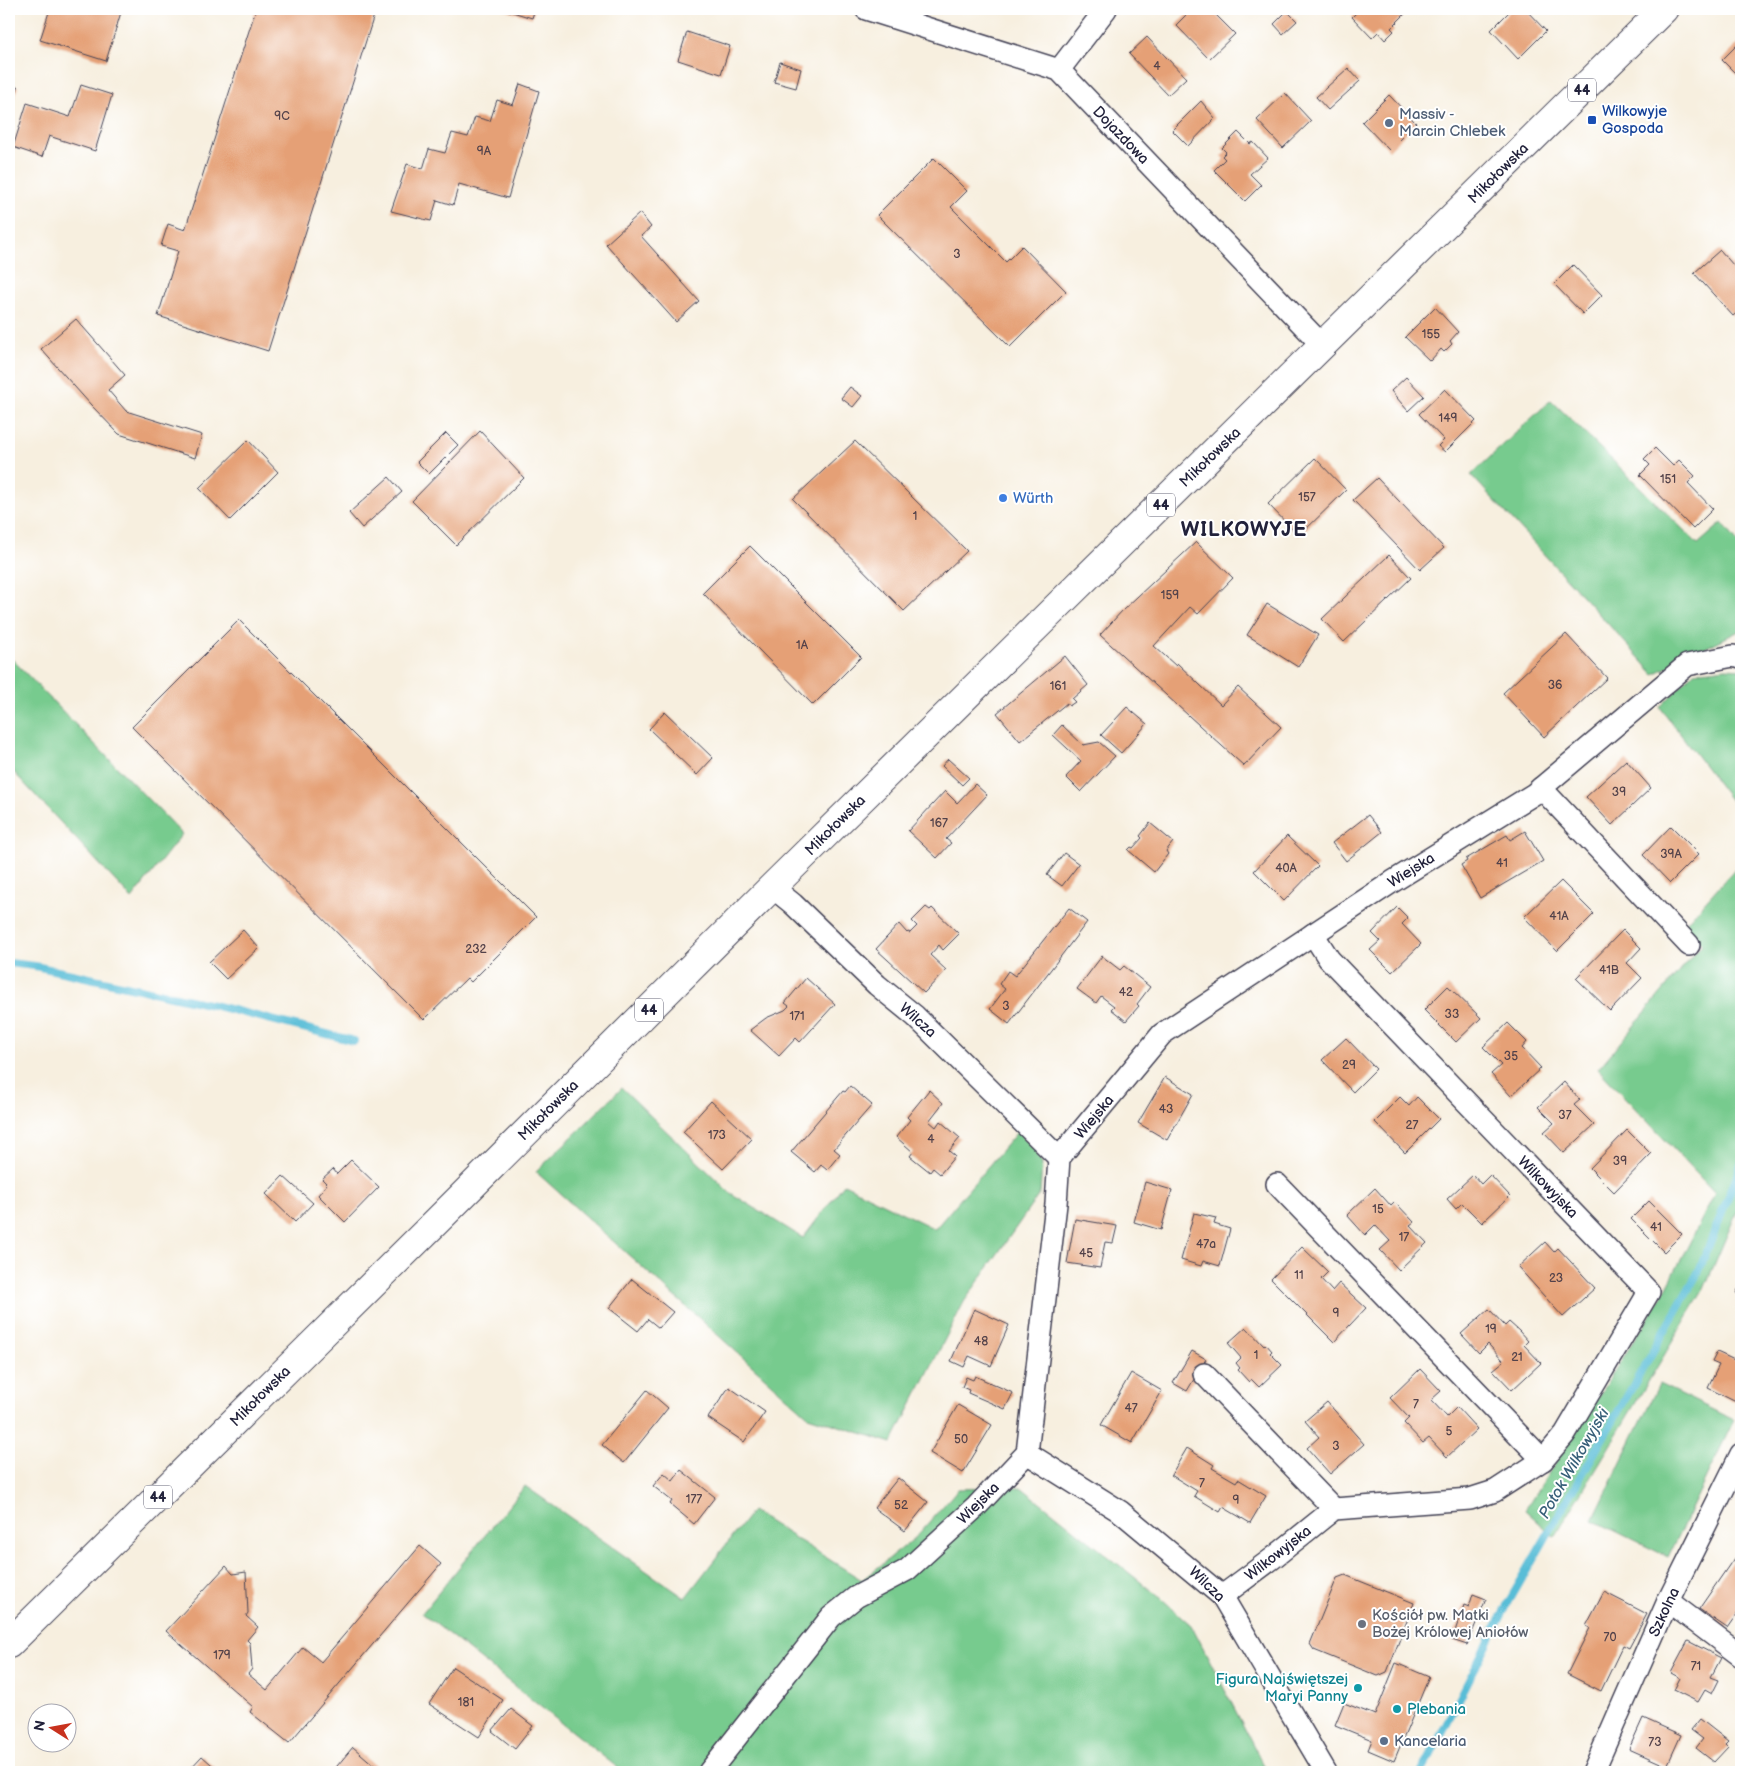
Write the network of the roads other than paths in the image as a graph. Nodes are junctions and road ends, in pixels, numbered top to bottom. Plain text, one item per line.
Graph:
1 (866, 9) edge
2 (1106, 9) edge
3 (1664, 9) edge
4 (1059, 70) junction
5 (1323, 346) junction
6 (1741, 658) edge
7 (1541, 788) junction
8 (772, 887) junction
9 (1313, 934) junction
10 (1688, 945) dead end
11 (1059, 1158) junction
12 (1277, 1184) dead end
13 (1204, 1374) dead end
14 (1027, 1453) junction
15 (1741, 1454) edge
16 (1543, 1460) junction
17 (1334, 1509) junction
18 (1222, 1596) junction
19 (1668, 1601) junction
20 (9, 1644) edge
21 (1741, 1656) edge
22 (709, 1772) edge
23 (1326, 1772) edge
24 (1593, 1772) edge

1 - 4 street, Dojazdowa
2 - 4 street
3 - 5 main road, Mikołowska / 44
4 - 5 street, Dojazdowa
5 - 8 main road, Mikołowska / 44
6 - 7 street, Wiejska
7 - 9 street, Wiejska
7 - 10 street
8 - 11 street, Wilcza
8 - 20 main road, Mikołowska / 44
9 - 11 street, Wiejska
9 - 16 street, Wilkowyjska
11 - 14 street
12 - 16 street
13 - 17 street
14 - 18 street, Wilcza
14 - 22 street, Wiejska
15 - 19 street, Szkolna
16 - 17 street, Wilkowyjska
17 - 18 street, Wilkowyjska
18 - 23 street, Wilcza
19 - 21 street
19 - 24 street, Szkolna

